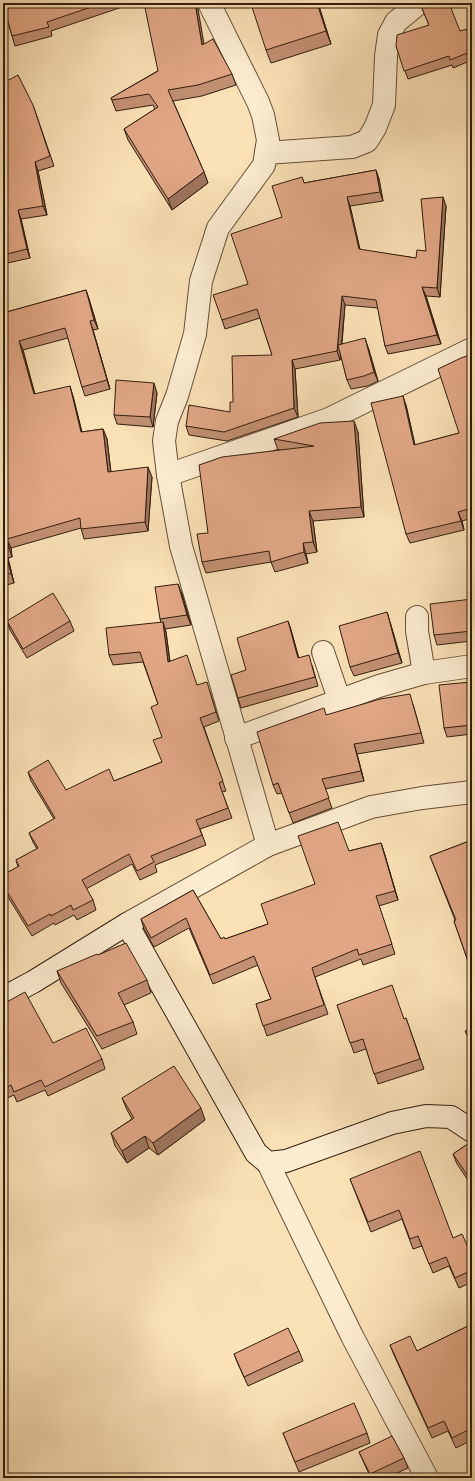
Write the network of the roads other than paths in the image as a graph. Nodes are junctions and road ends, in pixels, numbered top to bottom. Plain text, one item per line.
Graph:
1 (209, 3) edge
2 (419, 3) edge
3 (266, 153) junction
4 (472, 349) edge
5 (168, 475) junction
6 (417, 617) dead end
7 (323, 652) dead end
8 (472, 666) edge
9 (424, 673) junction
10 (339, 699) junction
11 (236, 738) junction
12 (472, 792) edge
13 (268, 845) junction
14 (127, 924) junction
15 (3, 998) edge
16 (472, 1131) edge
17 (268, 1163) junction
18 (427, 1478) edge

1 - 3 street
2 - 3 street
3 - 5 street
4 - 5 street
5 - 11 street
6 - 9 street
7 - 10 street
8 - 9 street
9 - 10 street
10 - 11 street
11 - 13 street
12 - 13 street
13 - 14 street
14 - 15 street
14 - 17 street
16 - 17 street
17 - 18 street

